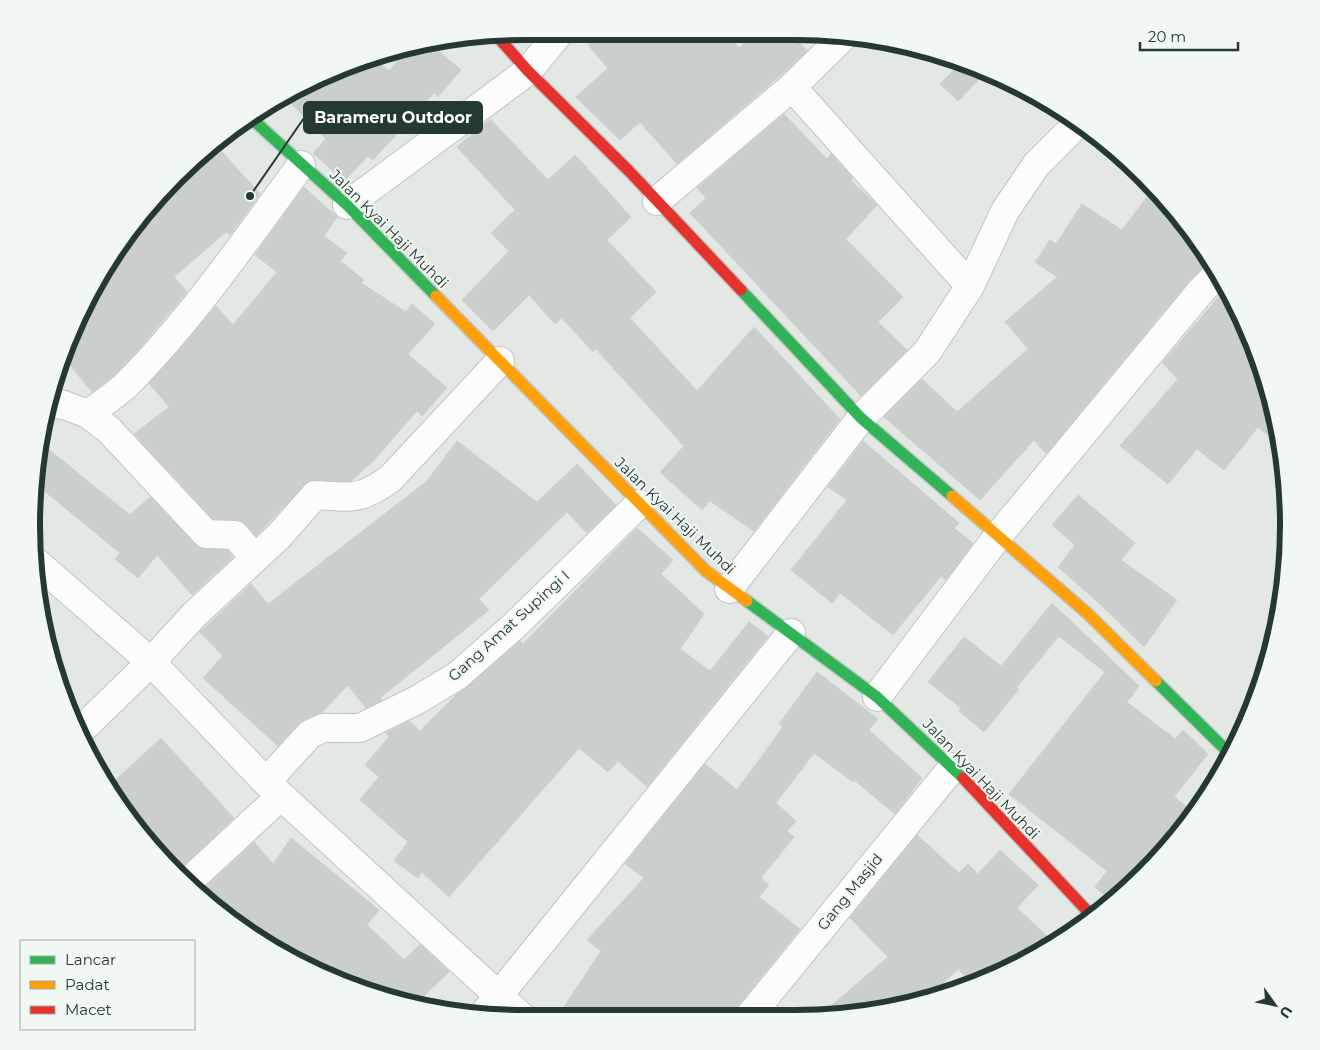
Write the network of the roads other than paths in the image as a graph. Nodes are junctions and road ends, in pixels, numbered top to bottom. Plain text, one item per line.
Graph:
1 (553, 40) edge
2 (501, 41) edge
3 (838, 42) edge
4 (528, 70) junction
5 (792, 87) junction
6 (256, 122) edge
7 (1073, 128) edge
8 (302, 165) junction
9 (657, 201) junction
10 (347, 206) junction
11 (1213, 279) edge
12 (970, 286) junction
13 (500, 361) junction
14 (55, 405) edge
15 (88, 414) junction
16 (861, 418) junction
17 (639, 504) junction
18 (998, 536) junction
19 (255, 558) junction
20 (42, 567) edge
21 (728, 589) junction
22 (791, 633) junction
23 (150, 662) junction
24 (877, 697) junction
25 (84, 726) edge
26 (1225, 749) edge
27 (953, 766) junction
28 (273, 789) junction
29 (192, 878) edge
30 (1088, 912) edge
31 (491, 1006) edge
32 (763, 1010) edge

1 - 4 street
2 - 4 street
3 - 5 street
4 - 9 street
4 - 10 street
5 - 9 street
5 - 12 street
6 - 8 street, Jalan Kyai Haji Muhdi
7 - 12 street
8 - 10 street, Jalan Kyai Haji Muhdi
8 - 15 street
9 - 16 street
10 - 13 street, Jalan Kyai Haji Muhdi
11 - 18 street
12 - 16 street
13 - 17 street, Jalan Kyai Haji Muhdi
13 - 19 street
14 - 15 street
15 - 19 street
16 - 18 street
16 - 21 street
17 - 21 street, Jalan Kyai Haji Muhdi
17 - 28 street, Gang Amat Supingi I
18 - 24 street
18 - 26 street
19 - 23 street
20 - 23 street
21 - 22 street, Jalan Kyai Haji Muhdi
22 - 24 street, Jalan Kyai Haji Muhdi
22 - 31 street
23 - 25 street
23 - 28 street
24 - 27 street, Jalan Kyai Haji Muhdi
27 - 30 street, Jalan Kyai Haji Muhdi
27 - 32 street, Gang Masjid
28 - 29 street, Gang Amat Supingi I
28 - 31 street

